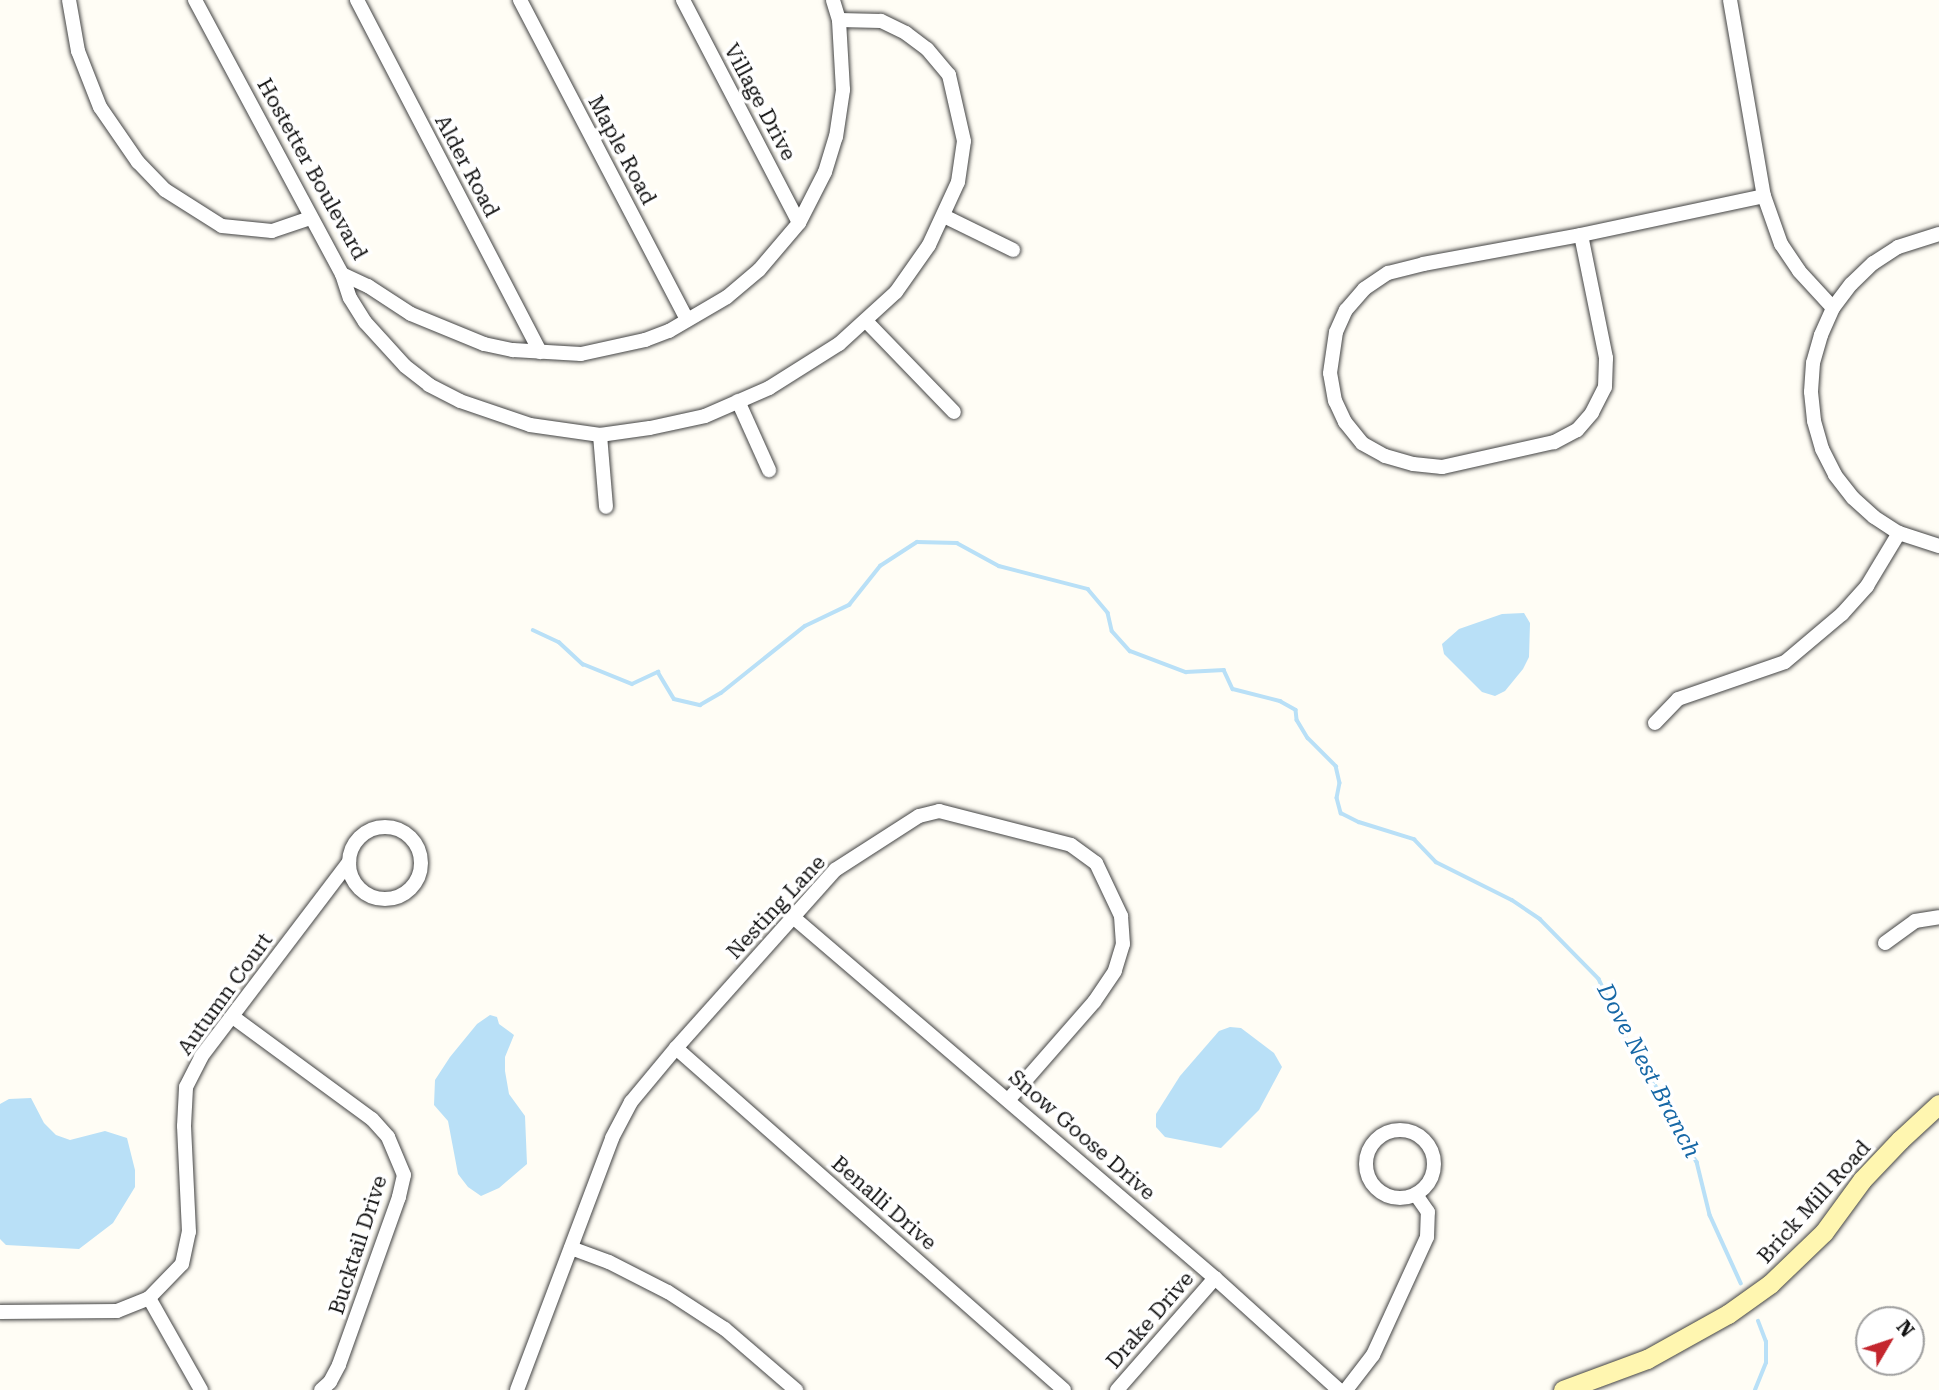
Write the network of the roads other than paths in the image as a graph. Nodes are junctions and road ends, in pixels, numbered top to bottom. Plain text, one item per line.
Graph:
1 (69, 0) edge
2 (195, 0) edge
3 (357, 0) edge
4 (520, 0) edge
5 (683, 0) edge
6 (834, 0) edge
7 (1730, 0) edge
8 (839, 20) junction
9 (1764, 197) junction
10 (944, 216) junction
11 (310, 218) junction
12 (799, 223) junction
13 (1939, 234) edge
14 (1581, 235) junction
15 (1013, 250) dead end
16 (342, 274) junction
17 (1833, 308) junction
18 (687, 320) junction
19 (866, 322) junction
20 (540, 352) junction
21 (738, 401) junction
22 (954, 412) dead end
23 (600, 435) junction
24 (769, 470) dead end
25 (607, 507) dead end
26 (1899, 533) junction
27 (1939, 547) edge
28 (1654, 723) dead end
29 (349, 862) junction
30 (793, 917) junction
31 (1939, 917) edge
32 (1885, 943) dead end
33 (233, 1017) junction
34 (676, 1048) junction
35 (1009, 1099) junction
36 (1939, 1104) edge
37 (1416, 1195) junction
38 (571, 1248) junction
39 (1215, 1278) junction
40 (149, 1298) junction
41 (0, 1312) edge
42 (201, 1390) edge
43 (321, 1390) edge
44 (517, 1390) edge
45 (796, 1390) edge
46 (1064, 1390) edge
47 (1117, 1390) edge
48 (1339, 1390) edge
49 (1346, 1390) edge
50 (1563, 1390) edge

1 - 11 street
2 - 11 street, Hostetter Boulevard
3 - 20 street, Alder Road
4 - 18 street, Maple Road
5 - 12 street, Village Drive
6 - 8 street, Hostetter Boulevard
7 - 9 street
8 - 10 street
8 - 12 street, Hostetter Boulevard
9 - 14 street
9 - 17 street
10 - 15 street
10 - 19 street
11 - 16 street, Hostetter Boulevard
12 - 18 street, Hostetter Boulevard
13 - 17 street
14 - 14 street
16 - 20 street, Hostetter Boulevard
16 - 23 street
17 - 26 street
18 - 20 street, Hostetter Boulevard
19 - 21 street
19 - 22 street
21 - 23 street
21 - 24 street
23 - 25 street
26 - 27 street
26 - 28 street
29 - 29 street, Autumn Court
29 - 33 street, Autumn Court
30 - 34 street, Nesting Lane
30 - 35 street, Snow Goose Drive
30 - 35 street, Nesting Lane
31 - 32 street
33 - 40 street, Autumn Court
33 - 43 street, Bucktail Drive
34 - 38 street, Nesting Lane
34 - 46 street, Benalli Drive
35 - 39 street, Snow Goose Drive
36 - 50 street, Brick Mill Road
37 - 37 street
37 - 49 street
38 - 44 street, Nesting Lane
38 - 45 street
39 - 47 street, Drake Drive
39 - 48 street, Snow Goose Drive
40 - 41 street, Autumn Court
40 - 42 street

